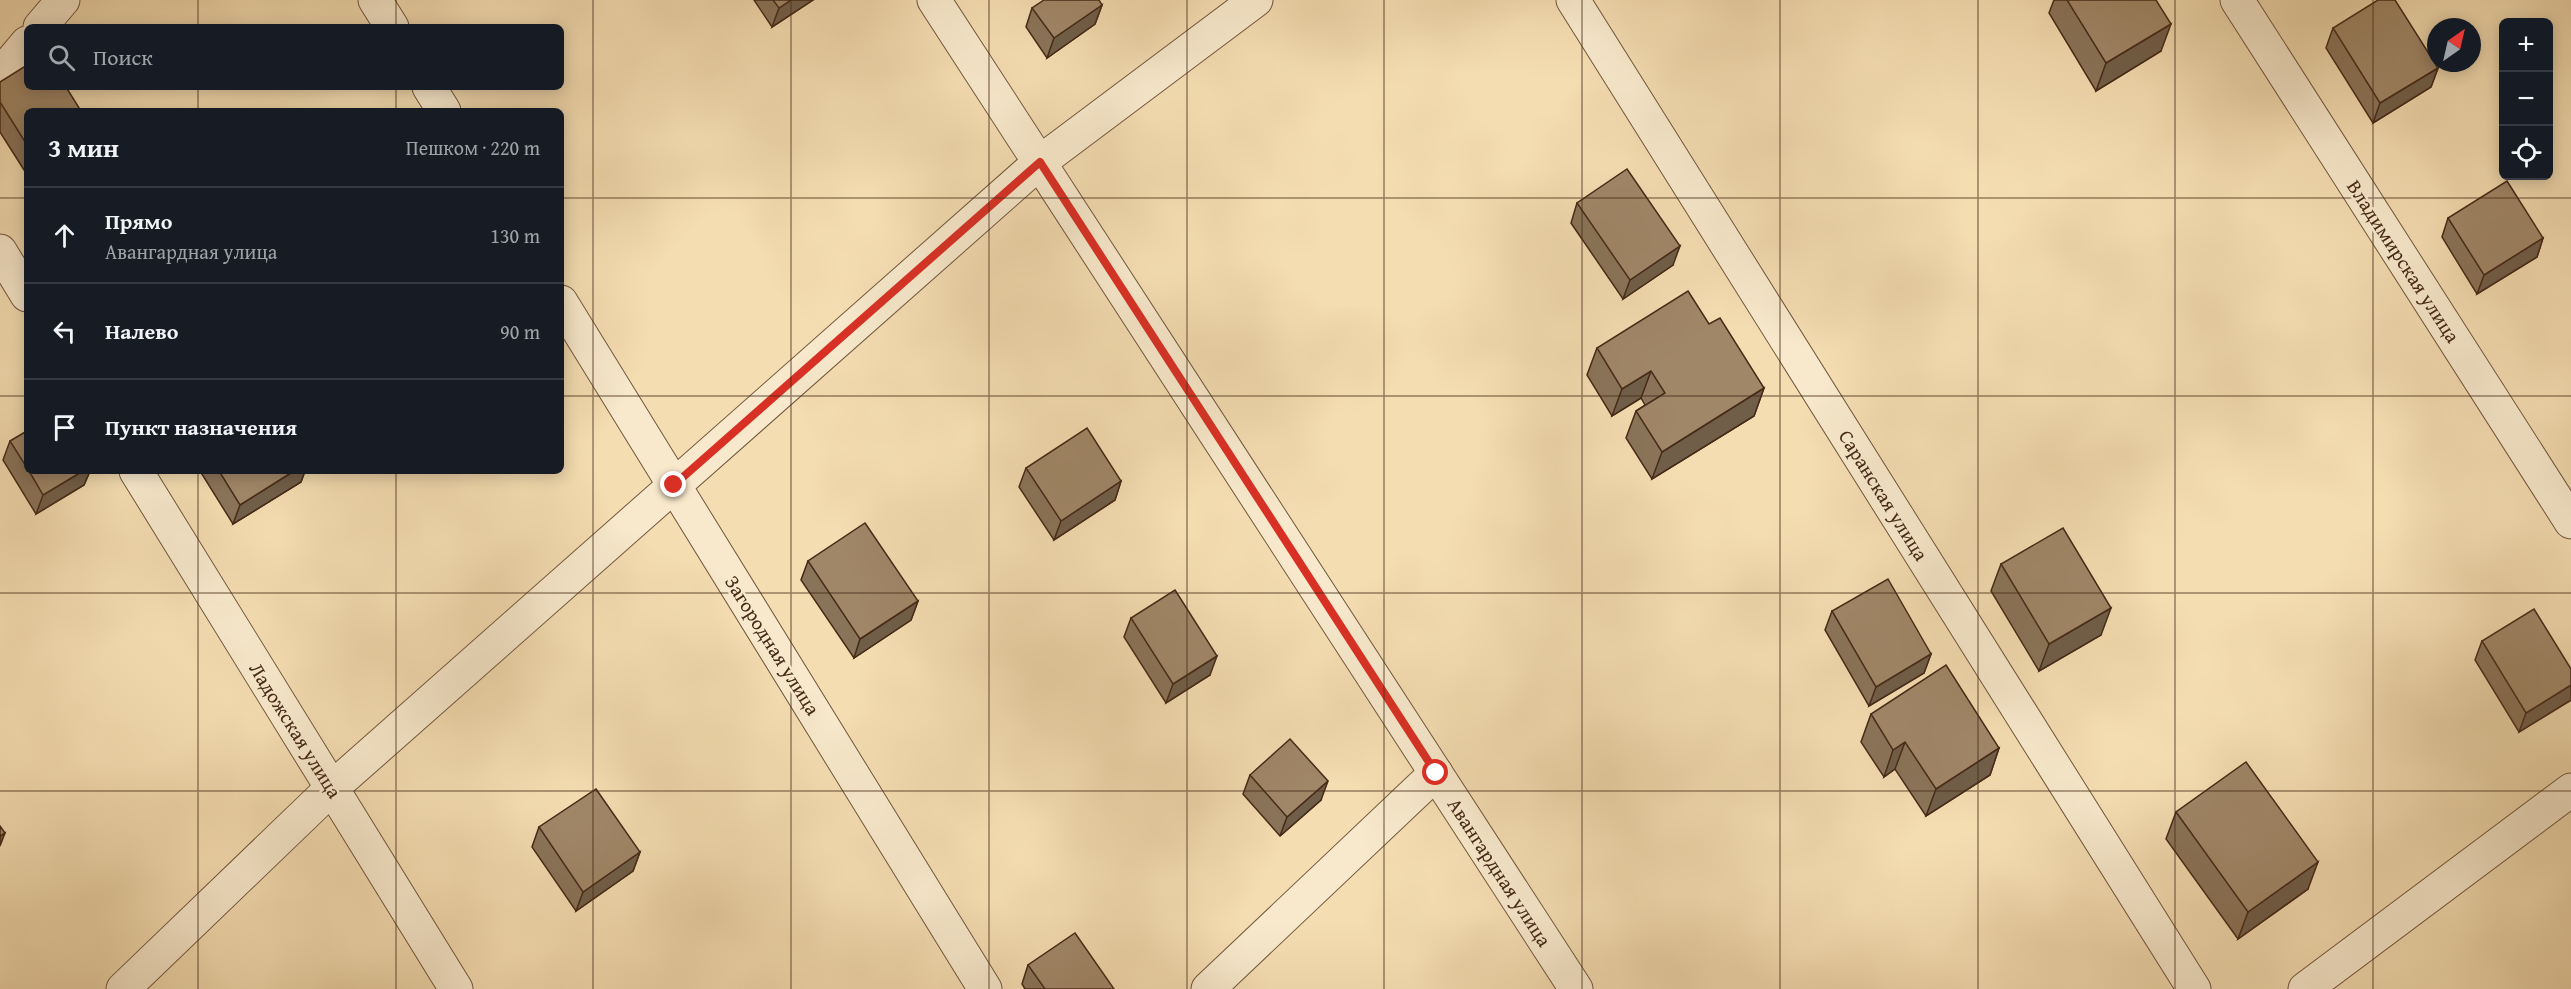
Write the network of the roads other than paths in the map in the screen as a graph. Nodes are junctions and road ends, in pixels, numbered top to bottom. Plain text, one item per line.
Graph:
1 (63, 0) edge
2 (375, 0) edge
3 (934, 0) edge
4 (1256, 0) edge
5 (1573, 0) edge
6 (2237, 0) edge
7 (43, 24) edge
8 (390, 24) edge
9 (24, 47) edge
10 (0, 75) edge
11 (431, 90) edge
12 (442, 108) edge
13 (1040, 162) junction
14 (0, 251) edge
15 (24, 290) edge
16 (564, 307) edge
17 (138, 474) edge
18 (674, 485) junction
19 (2571, 522) edge
20 (1436, 773) junction
21 (332, 788) junction
22 (2571, 790) edge
23 (123, 989) edge
24 (456, 989) edge
25 (985, 989) edge
26 (1208, 989) edge
27 (1576, 989) edge
28 (2194, 989) edge
29 (2305, 989) edge

1 - 7 street
2 - 8 street
3 - 13 street, Авангардная улица
4 - 13 street
5 - 28 street, Саранская улица
6 - 19 street, Владимирская улица
9 - 10 street
11 - 12 street
13 - 18 street
13 - 20 street, Авангардная улица
14 - 15 street
16 - 18 street, Загородная улица
17 - 21 street, Ладожская улица
18 - 21 street
18 - 25 street, Загородная улица
20 - 26 street
20 - 27 street, Авангардная улица
21 - 23 street
21 - 24 street, Ладожская улица
22 - 29 street

